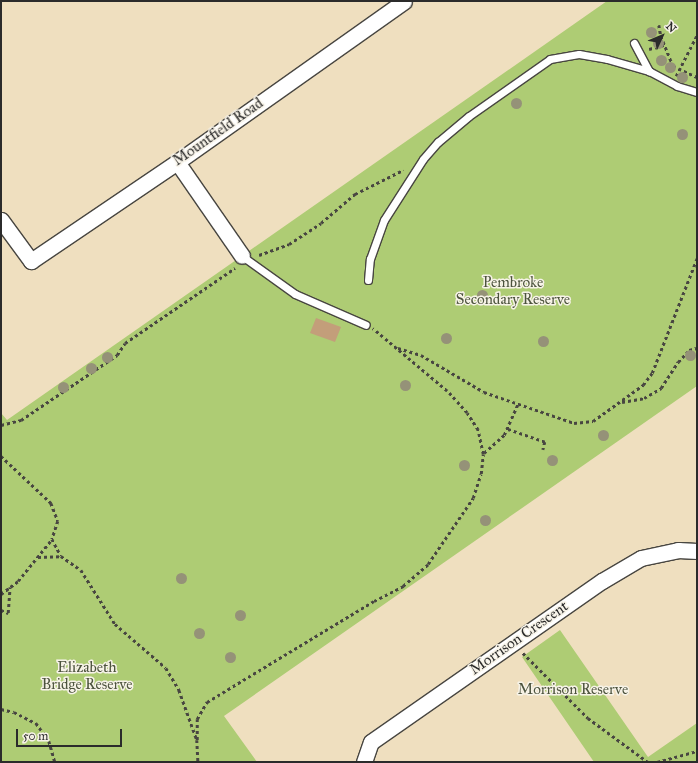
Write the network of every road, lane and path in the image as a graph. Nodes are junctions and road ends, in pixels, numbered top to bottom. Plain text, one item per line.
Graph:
1 (404, 1) edge
2 (659, 26) dead end
3 (697, 35) edge
4 (634, 43) dead end
5 (664, 45) junction
6 (638, 51) junction
7 (679, 70) junction
8 (649, 71) junction
9 (697, 77) edge
10 (672, 83) junction
11 (697, 92) edge
12 (423, 159) junction
13 (177, 162) junction
14 (1, 220) edge
15 (244, 258) junction
16 (697, 258) edge
17 (368, 280) dead end
18 (366, 324) joint
19 (397, 348) junction
20 (697, 348) edge
21 (621, 402) junction
22 (518, 404) junction
23 (1, 425) edge
24 (508, 429) junction
25 (543, 450) dead end
26 (483, 454) junction
27 (1, 456) edge
28 (52, 539) junction
29 (697, 551) edge
30 (61, 556) junction
31 (38, 558) junction
32 (10, 586) junction
33 (1, 594) edge
34 (1, 610) edge
35 (513, 642) junction
36 (1, 709) edge
37 (197, 740) junction
38 (697, 752) edge
39 (55, 762) edge
40 (198, 762) edge
41 (364, 762) edge
42 (648, 762) edge
43 (657, 762) edge

1 - 13 street, Mountfield Road
2 - 5 path
3 - 7 path
4 - 6 lane
5 - 6 path
5 - 7 path
6 - 8 lane
7 - 9 path
7 - 10 path
8 - 10 lane
8 - 12 lane
10 - 11 lane
12 - 15 path
12 - 17 lane
13 - 14 street, Mountfield Road
13 - 15 street
15 - 18 lane
15 - 23 path
16 - 21 path
18 - 19 path
19 - 22 path
19 - 26 path
20 - 21 path
21 - 22 path
22 - 24 path
24 - 25 path
24 - 26 path
26 - 37 path
27 - 28 path
28 - 30 path
28 - 31 path
29 - 35 street, Morrison Crescent
30 - 31 path
30 - 37 path
31 - 32 path
32 - 33 path
32 - 34 path
35 - 41 street, Morrison Crescent
35 - 42 path
36 - 39 path
37 - 40 path
38 - 43 path

